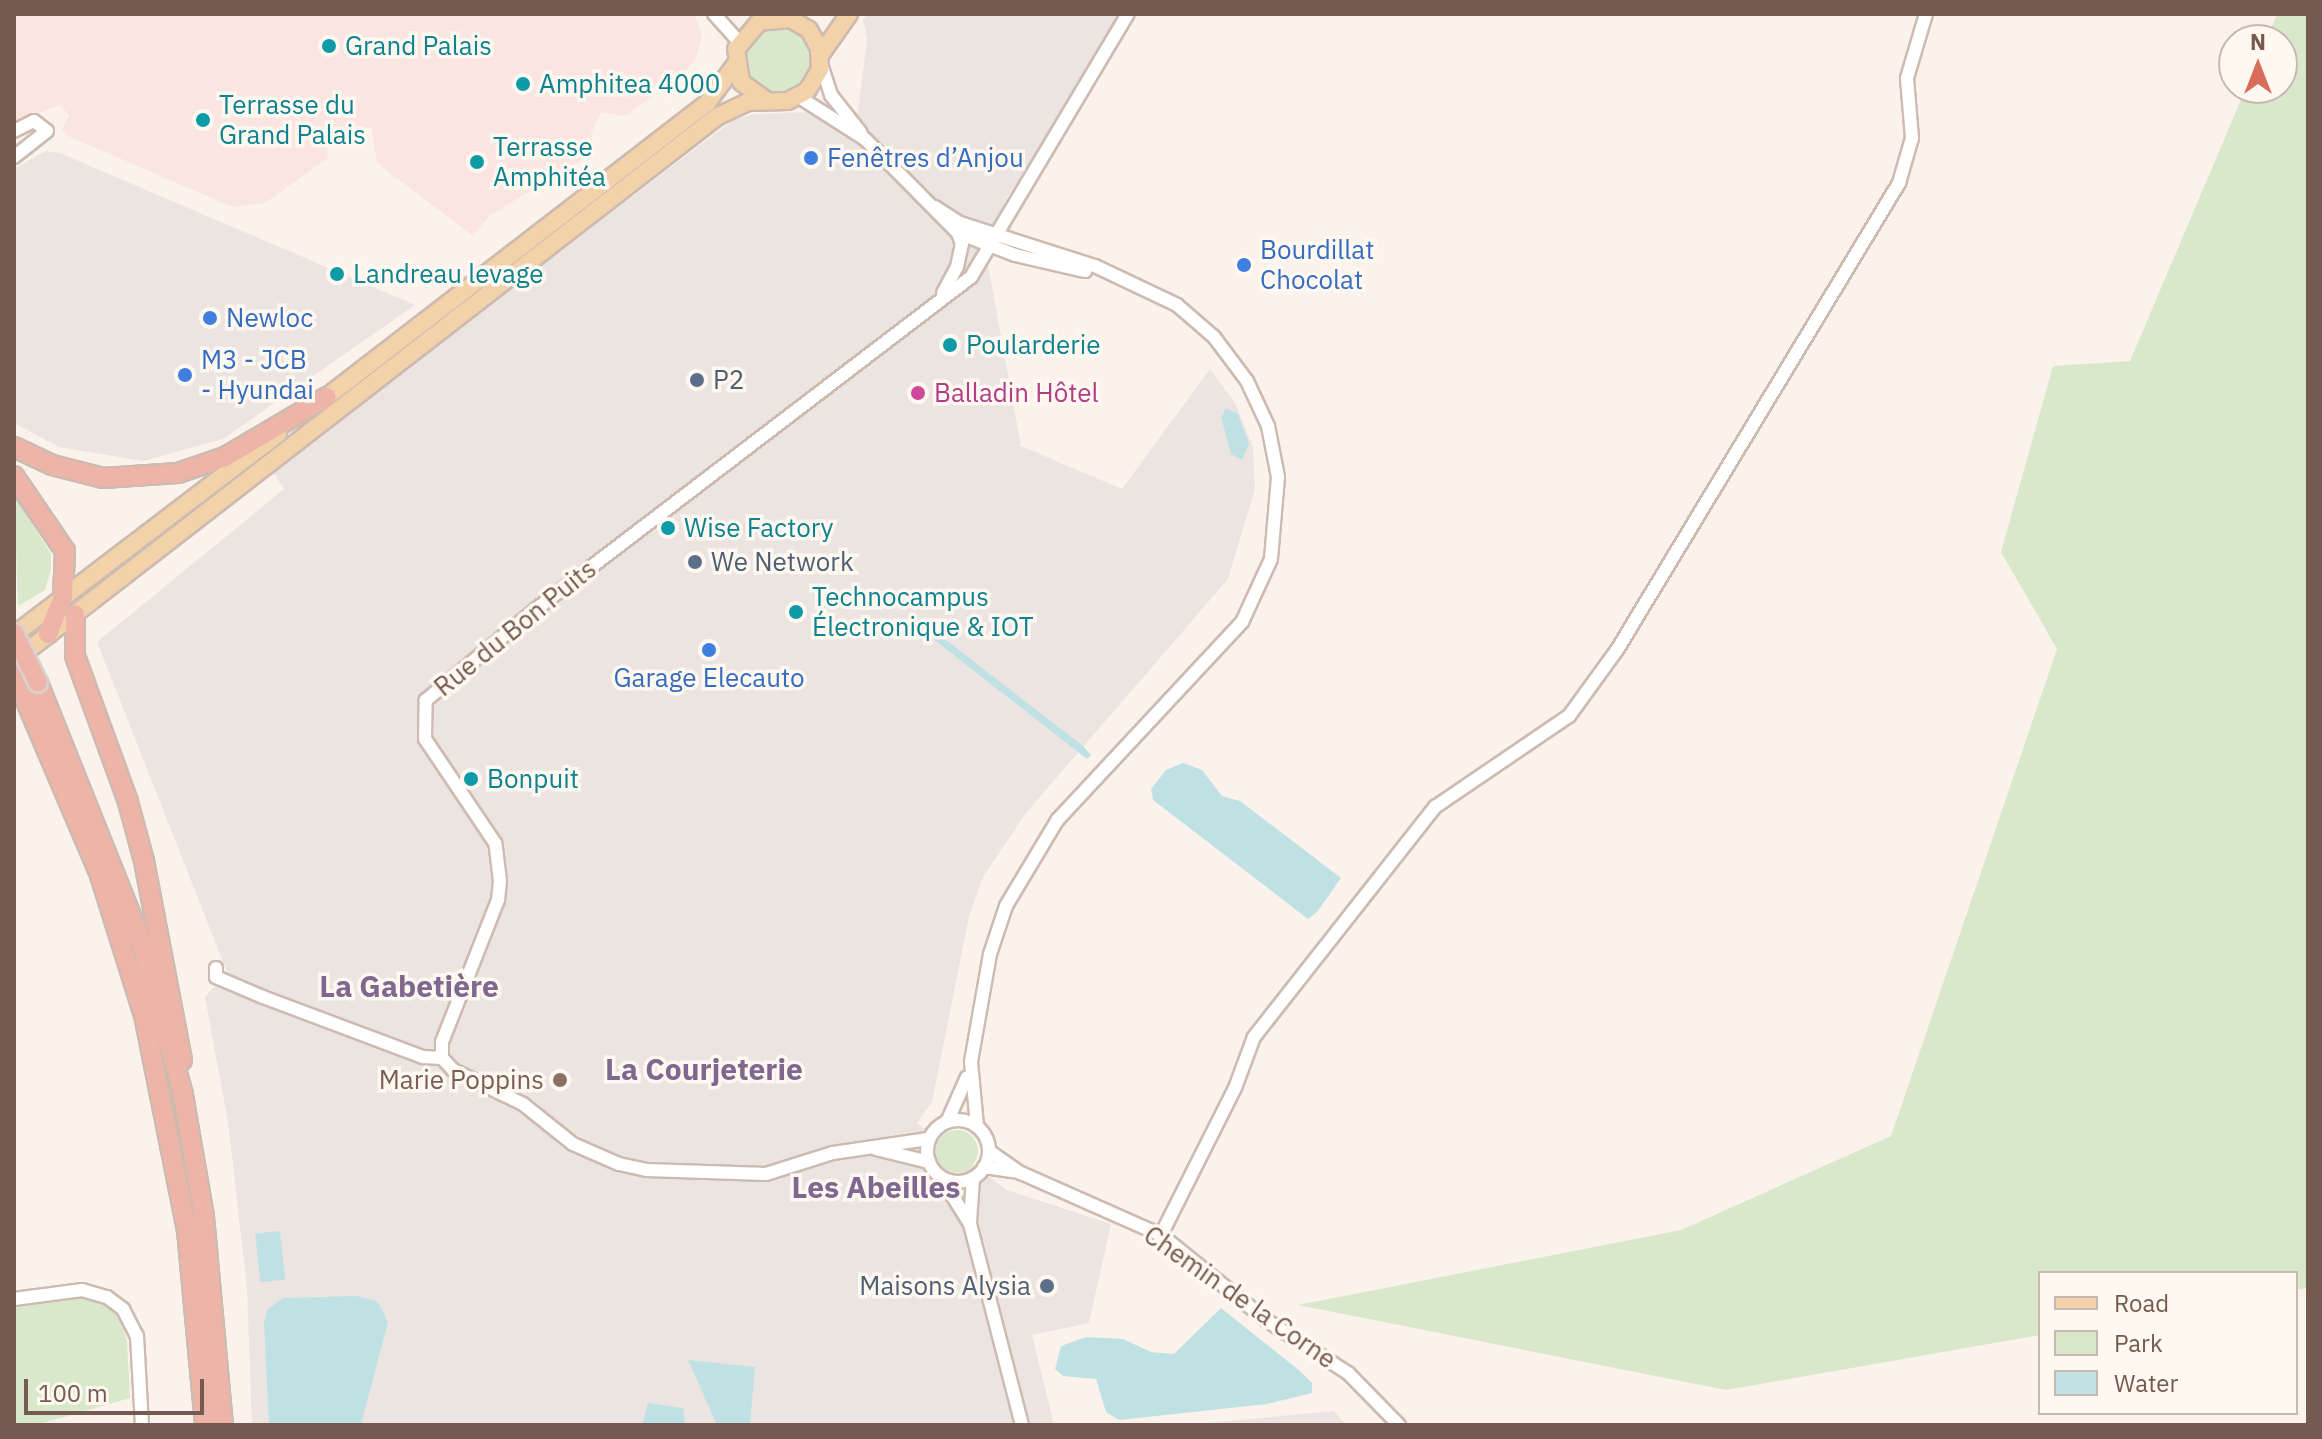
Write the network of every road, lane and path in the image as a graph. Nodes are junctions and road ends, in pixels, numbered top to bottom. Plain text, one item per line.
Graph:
1 (714, 14) edge
2 (813, 14) edge
3 (849, 14) edge
4 (1128, 14) edge
5 (1926, 14) edge
6 (758, 17) edge
7 (796, 21) junction
8 (739, 42) junction
9 (821, 59) junction
10 (735, 65) junction
11 (799, 97) junction
12 (767, 101) junction
13 (14, 131) edge
14 (865, 139) junction
15 (14, 157) edge
16 (935, 207) junction
17 (958, 233) junction
18 (996, 233) junction
19 (992, 248) junction
20 (506, 269) junction
21 (1128, 281) junction
22 (941, 297) junction
23 (327, 397) junction
24 (14, 447) edge
25 (14, 476) edge
26 (63, 597) junction
27 (75, 614) junction
28 (14, 634) edge
29 (48, 634) junction
30 (14, 661) edge
31 (14, 673) edge
32 (31, 689) junction
33 (216, 968) dead end
34 (442, 1058) junction
35 (971, 1062) junction
36 (183, 1095) junction
37 (947, 1122) junction
38 (977, 1126) junction
39 (928, 1139) junction
40 (873, 1148) junction
41 (989, 1151) junction
42 (929, 1162) junction
43 (984, 1167) junction
44 (1021, 1173) junction
45 (941, 1177) junction
46 (973, 1178) junction
47 (970, 1224) junction
48 (1161, 1235) junction
49 (14, 1299) edge
50 (142, 1425) edge
51 (205, 1425) edge
52 (223, 1425) edge
53 (1022, 1425) edge
54 (1399, 1425) edge

1 - 8 street
2 - 7 main road
3 - 9 main road
4 - 18 street
5 - 48 street
6 - 7 main road
6 - 8 main road
7 - 9 main road
8 - 10 main road
9 - 11 main road
9 - 14 street
10 - 12 main road
10 - 20 main road
11 - 12 main road
11 - 14 street
12 - 20 main road
13 - 15 street
14 - 16 street
16 - 17 street
16 - 18 street
17 - 19 street
17 - 22 street
18 - 19 street
18 - 21 street
19 - 21 street
19 - 22 street, Rue du Bon Puits
20 - 23 main road
20 - 27 main road
21 - 35 street
22 - 34 street, Rue du Bon Puits
23 - 24 highway
23 - 26 main road
25 - 26 highway
26 - 28 main road
26 - 29 highway
27 - 29 main road
27 - 36 highway
28 - 32 highway, bridge
29 - 30 main road
31 - 32 highway
32 - 36 highway
32 - 51 highway
33 - 34 street
34 - 40 street
35 - 37 street
35 - 38 street
36 - 52 highway
37 - 38 street
37 - 39 street
38 - 41 street
39 - 40 street
39 - 42 street
40 - 42 street
41 - 43 street
41 - 44 street, Chemin de la Corne
42 - 45 street
43 - 44 street, Chemin de la Corne
43 - 46 street
44 - 48 street, Chemin de la Corne
45 - 46 street
45 - 47 street
46 - 47 street
47 - 53 street
48 - 54 street, Chemin de la Corne
49 - 50 street

